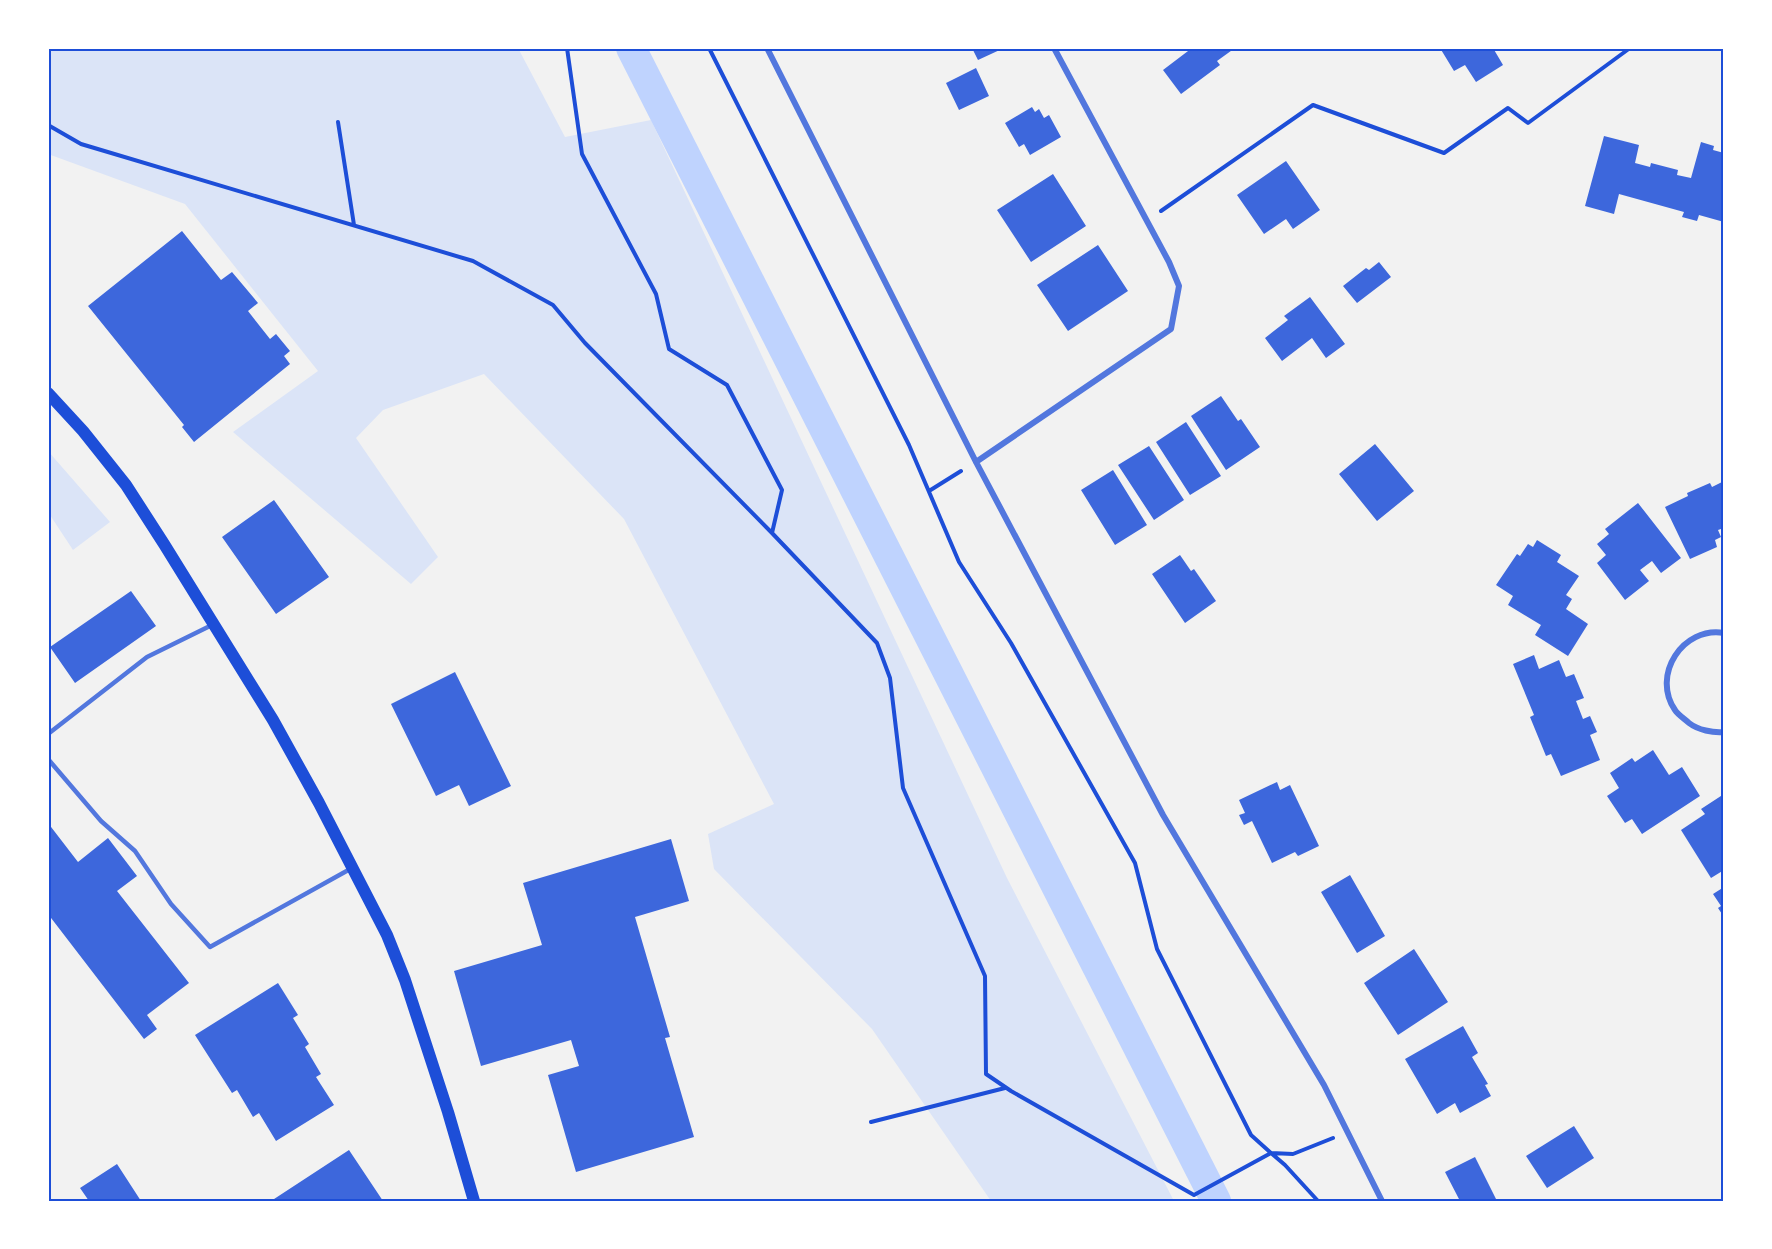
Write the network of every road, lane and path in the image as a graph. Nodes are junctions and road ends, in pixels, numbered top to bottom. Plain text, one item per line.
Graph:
1 (567, 48) edge
2 (709, 48) edge
3 (767, 48) edge
4 (1054, 48) edge
5 (1630, 48) edge
6 (338, 122) dead end
7 (48, 125) edge
8 (1147, 220) junction
9 (354, 225) junction
10 (48, 393) edge
11 (976, 462) junction
12 (929, 491) junction
13 (772, 533) junction
14 (214, 624) junction
15 (1724, 633) edge
16 (1724, 732) edge
17 (48, 734) edge
18 (48, 759) edge
19 (353, 868) junction
20 (1005, 1088) junction
21 (871, 1122) dead end
22 (1347, 1132) junction
23 (1271, 1153) junction
24 (1194, 1195) junction
25 (474, 1201) edge
26 (1198, 1201) edge
27 (1318, 1201) edge
28 (1382, 1201) edge

1 - 13 path
2 - 12 path
3 - 11 street
4 - 8 street
5 - 8 path
6 - 9 path
7 - 9 path
8 - 11 street
9 - 13 path
10 - 14 main road
11 - 12 path
11 - 22 street
12 - 23 path
13 - 20 path
14 - 17 lane
14 - 19 main road
15 - 16 street
18 - 19 lane
19 - 25 main road
20 - 21 path
20 - 24 path
22 - 23 path
22 - 28 street
23 - 24 path
23 - 27 path
24 - 26 path

